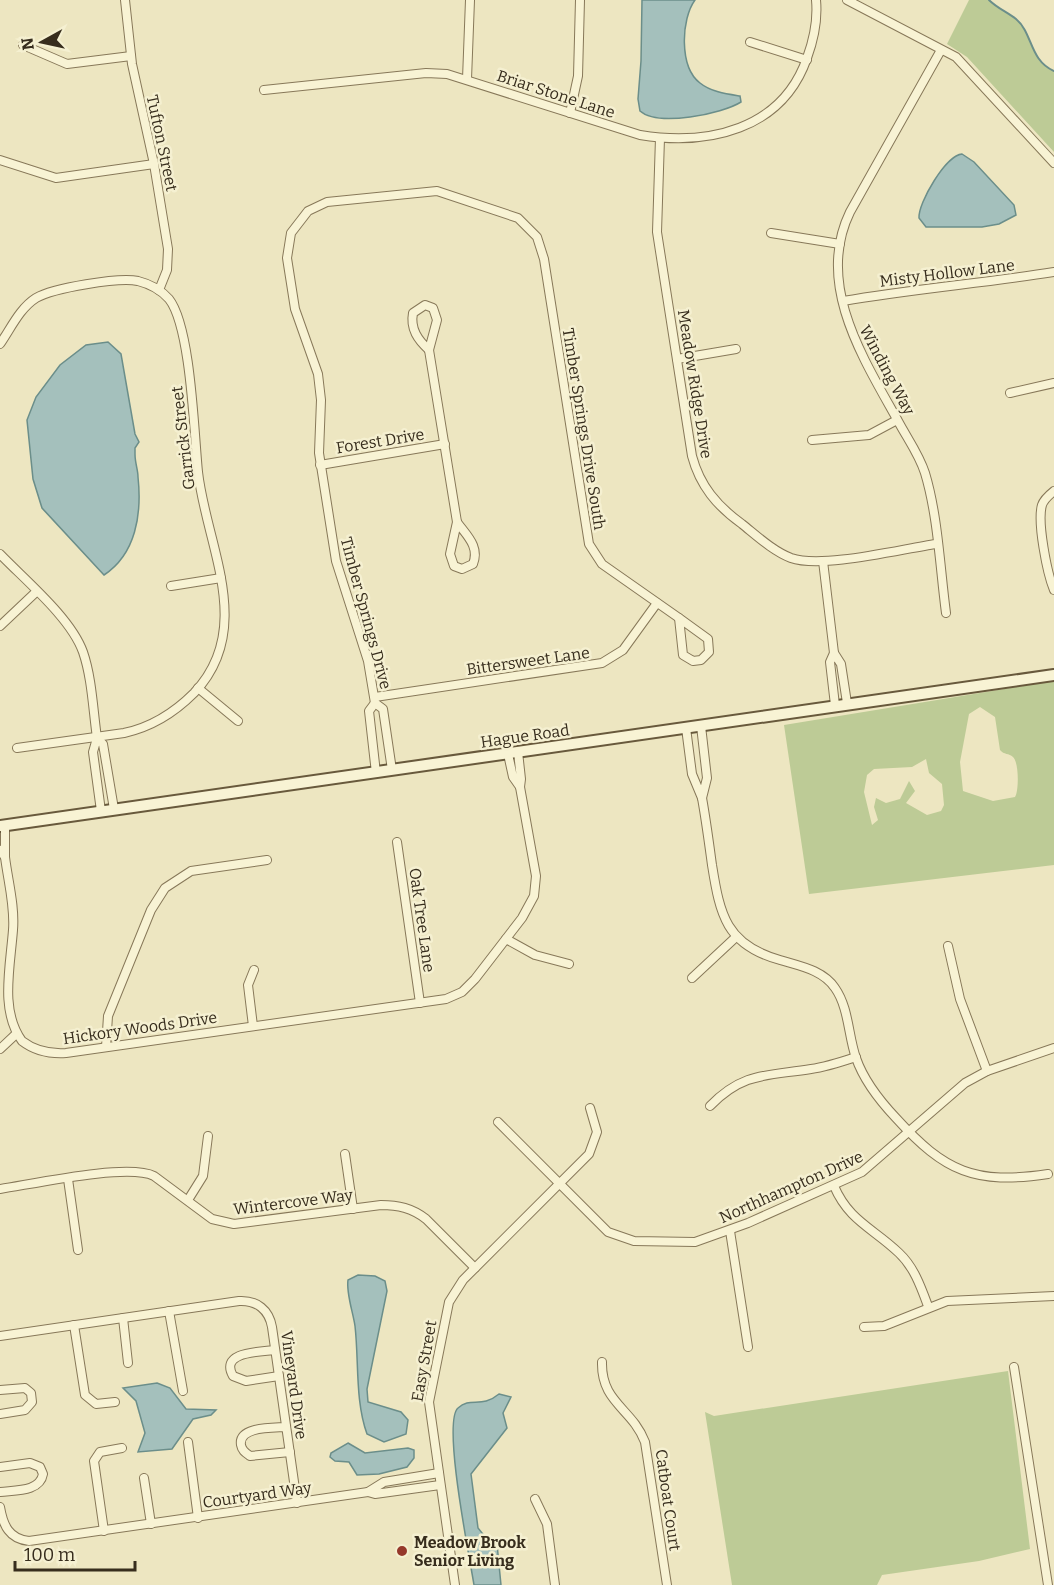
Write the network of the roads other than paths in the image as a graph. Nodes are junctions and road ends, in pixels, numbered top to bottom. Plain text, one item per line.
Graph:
1 (125, 0) edge
2 (470, 0) edge
3 (580, 0) edge
4 (816, 0) edge
5 (847, 0) edge
6 (750, 42) dead end
7 (23, 45) dead end
8 (941, 51) junction
9 (131, 56) junction
10 (807, 60) junction
11 (467, 79) junction
12 (264, 90) dead end
13 (570, 113) junction
14 (660, 138) junction
15 (0, 160) edge
16 (1054, 163) edge
17 (154, 164) junction
18 (510, 214) joint
19 (771, 233) dead end
20 (840, 244) junction
21 (1054, 272) edge
22 (159, 290) junction
23 (843, 301) junction
24 (1, 339) edge
25 (736, 349) dead end
26 (429, 350) junction
27 (677, 359) junction
28 (1054, 383) edge
29 (1010, 393) dead end
30 (897, 420) junction
31 (812, 440) dead end
32 (445, 444) junction
33 (320, 465) junction
34 (1054, 491) edge
35 (456, 522) junction
36 (936, 544) junction
37 (0, 554) edge
38 (823, 561) junction
39 (221, 578) junction
40 (171, 586) dead end
41 (1054, 590) edge
42 (36, 592) junction
43 (657, 603) junction
44 (946, 613) dead end
45 (679, 618) junction
46 (0, 626) edge
47 (834, 653) junction
48 (1054, 675) edge
49 (198, 688) junction
50 (375, 700) junction
51 (847, 703) junction
52 (835, 705) junction
53 (238, 721) dead end
54 (700, 726) junction
55 (686, 728) junction
56 (97, 738) junction
57 (17, 748) dead end
58 (513, 753) junction
59 (393, 770) junction
60 (376, 773) junction
61 (702, 798) junction
62 (114, 809) junction
63 (101, 811) junction
64 (2, 826) edge
65 (397, 842) dead end
66 (2, 854) edge
67 (267, 860) dead end
68 (736, 937) junction
69 (506, 939) junction
70 (948, 946) dead end
71 (569, 964) dead end
72 (254, 970) dead end
73 (692, 978) dead end
74 (420, 1003) junction
75 (253, 1026) junction
76 (15, 1035) junction
77 (106, 1047) junction
78 (1054, 1048) edge
79 (0, 1049) edge
80 (856, 1057) junction
81 (987, 1071) junction
82 (710, 1106) dead end
83 (590, 1108) dead end
84 (498, 1122) dead end
85 (909, 1133) junction
86 (208, 1136) dead end
87 (345, 1154) dead end
88 (1048, 1174) dead end
89 (68, 1179) junction
90 (560, 1184) junction
91 (834, 1186) junction
92 (0, 1189) edge
93 (188, 1200) junction
94 (353, 1209) junction
95 (730, 1231) junction
96 (78, 1250) dead end
97 (475, 1268) junction
98 (1054, 1296) edge
99 (928, 1306) junction
100 (169, 1311) junction
101 (123, 1318) junction
102 (74, 1325) junction
103 (864, 1328) dead end
104 (0, 1336) edge
105 (747, 1347) dead end
106 (275, 1350) junction
107 (602, 1362) dead end
108 (128, 1363) dead end
109 (1014, 1367) dead end
110 (279, 1376) junction
111 (0, 1390) edge
112 (183, 1390) dead end
113 (115, 1402) dead end
114 (0, 1413) edge
115 (286, 1426) junction
116 (188, 1442) dead end
117 (122, 1448) dead end
118 (290, 1452) junction
119 (0, 1467) edge
120 (439, 1473) junction
121 (144, 1478) dead end
122 (440, 1485) junction
123 (0, 1492) edge
124 (368, 1492) junction
125 (535, 1499) dead end
126 (297, 1503) junction
127 (0, 1507) edge
128 (198, 1518) junction
129 (151, 1524) junction
130 (104, 1531) junction
131 (455, 1585) edge
132 (555, 1585) edge
133 (667, 1585) edge
134 (1048, 1585) edge

1 - 9 street, Tufton Street
2 - 11 street
3 - 13 street
4 - 10 street, Briar Stone Lane
5 - 8 street
6 - 10 street
7 - 9 street
8 - 16 street
8 - 20 street, Winding Way
9 - 17 street, Tufton Street
10 - 14 street, Briar Stone Lane
11 - 12 street, Briar Stone Lane
11 - 13 street, Briar Stone Lane
13 - 14 street, Briar Stone Lane
14 - 27 street, Meadow Ridge Drive
15 - 17 street
17 - 22 street, Tufton Street
18 - 33 street, Timber Springs Drive
18 - 43 street, Timber Springs Drive South
19 - 20 street
20 - 23 street, Winding Way
21 - 23 street, Misty Hollow Lane
22 - 24 street
22 - 39 street, Garrick Street
23 - 30 street, Winding Way
25 - 27 street
26 - 26 street, Forest Drive
26 - 32 street, Forest Drive
27 - 38 street, Meadow Ridge Drive
28 - 29 street
30 - 31 street
30 - 36 street, Winding Way
32 - 33 street, Forest Drive
32 - 35 street, Forest Drive
33 - 50 street, Timber Springs Drive
34 - 41 street
35 - 35 street, Forest Drive
36 - 38 street, Meadow Ridge Drive
36 - 44 street, Winding Way
37 - 42 street
38 - 47 street
39 - 40 street
39 - 49 street, Garrick Street
42 - 46 street
42 - 56 street
43 - 45 street, Timber Springs Drive South
43 - 50 street, Bittersweet Lane
45 - 45 street, Timber Springs Drive South
47 - 51 street
47 - 52 street
48 - 51 street, Hague Road
49 - 53 street
49 - 56 street, Garrick Street
50 - 59 street, Timber Springs Drive
50 - 60 street, Timber Springs Drive
51 - 52 street, Hague Road
52 - 54 street, Hague Road
54 - 55 street, Hague Road
54 - 61 street
55 - 58 street, Hague Road
55 - 61 street
56 - 57 street, Garrick Street
56 - 62 street
56 - 63 street
58 - 59 street, Hague Road
58 - 69 street, Hickory Woods Drive
59 - 60 street, Hague Road
60 - 62 street, Hague Road
61 - 68 street
62 - 63 street, Hague Road
63 - 64 street, Hague Road
64 - 66 street, Hickory Woods Drive
65 - 74 street, Oak Tree Lane
66 - 76 street, Hickory Woods Drive
67 - 77 street
68 - 73 street
68 - 80 street
69 - 71 street
69 - 74 street, Hickory Woods Drive
70 - 81 street
72 - 75 street
74 - 75 street, Hickory Woods Drive
75 - 77 street, Hickory Woods Drive
76 - 77 street, Hickory Woods Drive
76 - 79 street
78 - 81 street, Northhampton Drive
80 - 82 street
80 - 85 street
81 - 85 street, Northhampton Drive
83 - 90 street, Easy Street
84 - 90 street, Northhampton Drive
85 - 88 street
85 - 91 street, Northhampton Drive
86 - 93 street
87 - 94 street
89 - 92 street, Wintercove Way
89 - 93 street, Wintercove Way
89 - 96 street
90 - 95 street, Northhampton Drive
90 - 97 street, Easy Street
91 - 95 street, Northhampton Drive
91 - 99 street
93 - 94 street, Wintercove Way
94 - 97 street, Wintercove Way
95 - 105 street
97 - 120 street, Easy Street
98 - 99 street
99 - 103 street
100 - 101 street, Vineyard Drive
100 - 106 street, Vineyard Drive
100 - 112 street
101 - 102 street, Vineyard Drive
101 - 108 street
102 - 104 street, Vineyard Drive
102 - 113 street
106 - 110 street, Vineyard Drive
106 - 110 street
107 - 133 street, Catboat Court
109 - 134 street
110 - 115 street, Vineyard Drive
111 - 114 street
115 - 118 street, Vineyard Drive
115 - 118 street
116 - 128 street
117 - 130 street
118 - 126 street, Vineyard Drive
119 - 123 street
120 - 122 street, Easy Street
120 - 124 street, Courtyard Way
121 - 129 street
122 - 124 street, Courtyard Way
122 - 131 street, Easy Street
124 - 126 street, Courtyard Way
125 - 132 street
126 - 128 street, Courtyard Way
127 - 130 street, Courtyard Way
128 - 129 street, Courtyard Way
129 - 130 street, Courtyard Way

